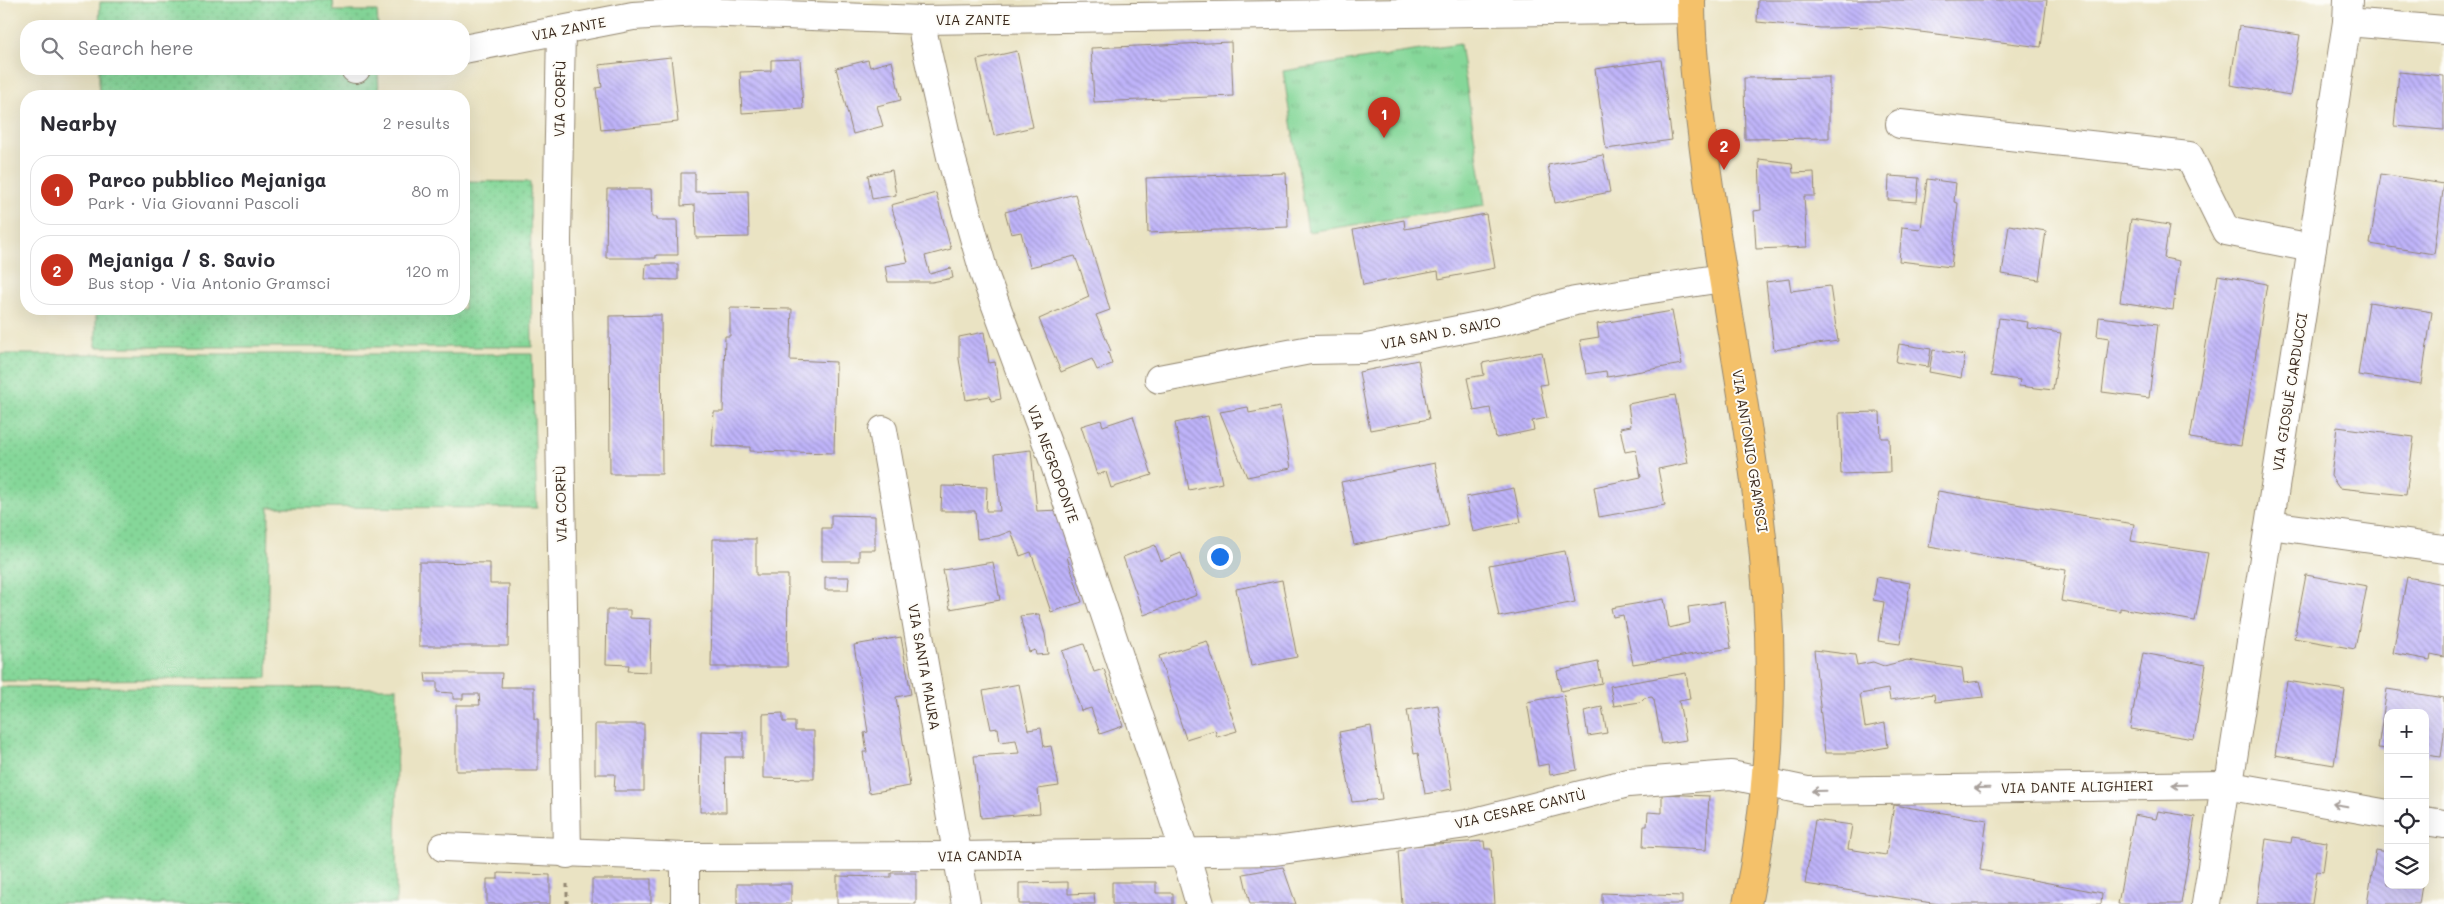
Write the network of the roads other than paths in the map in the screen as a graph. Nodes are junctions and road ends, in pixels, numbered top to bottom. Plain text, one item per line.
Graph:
1 (1691, 5) edge
2 (698, 6) edge
3 (2348, 11) edge
4 (922, 20) junction
5 (561, 30) junction
6 (2444, 30) edge
7 (470, 47) edge
8 (1900, 124) dead end
9 (2312, 248) junction
10 (1722, 278) junction
11 (1159, 379) dead end
12 (883, 430) dead end
13 (2270, 525) junction
14 (2444, 549) edge
15 (1765, 782) junction
16 (2227, 784) junction
17 (2384, 813) edge
18 (2429, 822) edge
19 (2444, 824) edge
20 (443, 847) dead end
21 (1275, 851) joint
22 (1185, 853) junction
23 (567, 854) junction
24 (957, 856) junction
25 (685, 857) junction
26 (685, 904) edge
27 (966, 904) edge
28 (1200, 904) edge
29 (1747, 904) edge
30 (2206, 904) edge

1 - 4 street, VIA ZANTE
1 - 10 main road, VIA ANTONIO GRAMSCI
2 - 4 street, VIA ZANTE
2 - 5 street, VIA ZANTE
3 - 6 street
3 - 9 street, VIA GIOSUÈ CARDUCCI
4 - 22 street, VIA NEGROPONTE
5 - 7 street, VIA ZANTE
5 - 23 street, VIA CORFÙ
8 - 9 street
9 - 13 street, VIA GIOSUÈ CARDUCCI
10 - 11 street, VIA SAN D. SAVIO
10 - 15 main road, VIA ANTONIO GRAMSCI
12 - 24 street, VIA SANTA MAURA
13 - 14 street
13 - 16 street, VIA GIOSUÈ CARDUCCI
16 -> 15 street, VIA DANTE ALIGHIERI
15 - 21 street, VIA CESARE CANTÙ
15 - 29 main road, VIA ANTONIO GRAMSCI
17 -> 16 street, VIA DANTE ALIGHIERI
16 - 30 street, VIA GIOSUÈ CARDUCCI
18 - 19 street
20 - 23 street
21 - 22 street, VIA CANDIA
22 - 24 street, VIA CANDIA
22 - 28 street, VIA NEGROPONTE
23 - 25 street, VIA CANDIA
24 - 25 street, VIA CANDIA
24 - 27 street, VIA SANTA MAURA
25 - 26 street

